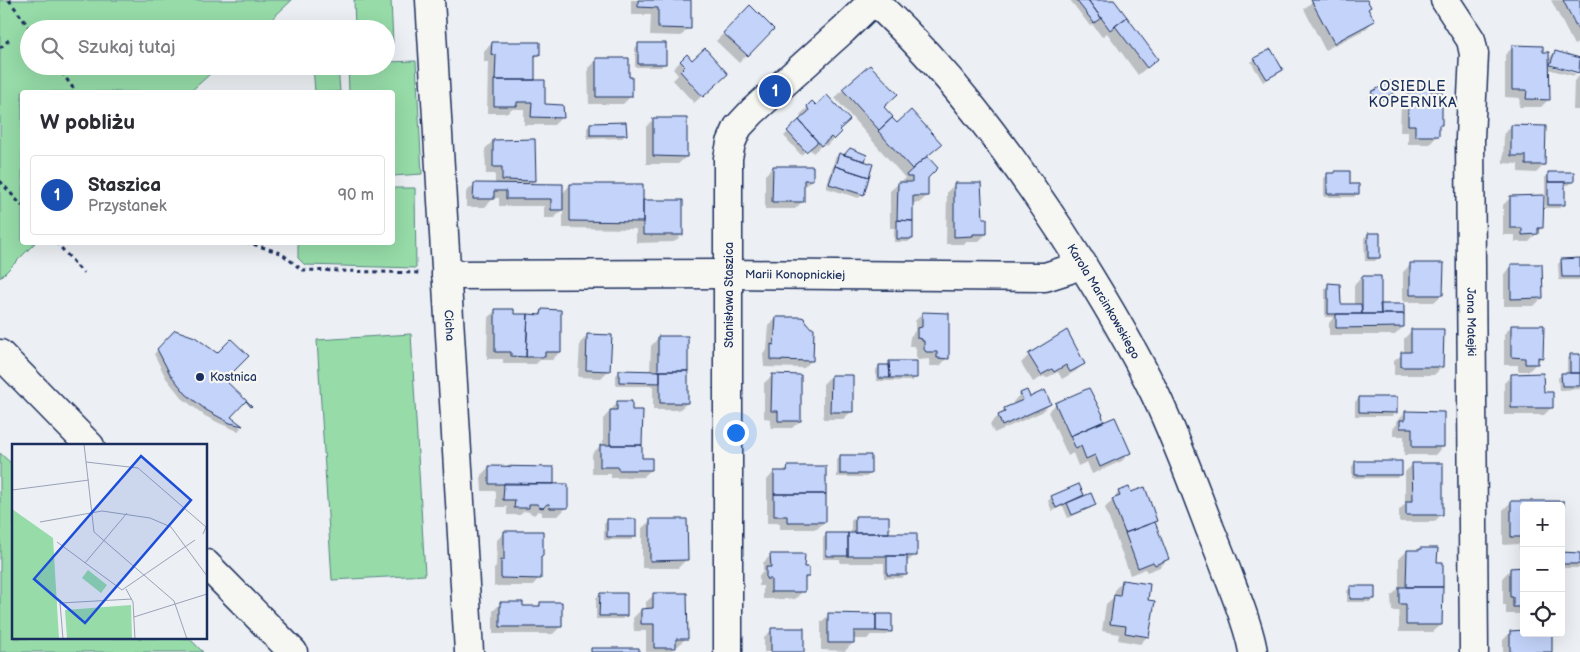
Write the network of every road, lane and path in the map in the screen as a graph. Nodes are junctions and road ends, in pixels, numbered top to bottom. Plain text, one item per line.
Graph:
1 (10, 0) edge
2 (430, 0) edge
3 (873, 0) edge
4 (1445, 0) edge
5 (24, 20) edge
6 (10, 40) dead end
7 (0, 48) edge
8 (64, 75) edge
9 (75, 90) edge
10 (0, 181) edge
11 (20, 204) edge
12 (59, 245) edge
13 (256, 245) edge
14 (1082, 263) junction
15 (83, 273) dead end
16 (435, 274) junction
17 (729, 274) junction
18 (0, 354) edge
19 (88, 444) edge
20 (208, 566) edge
21 (293, 652) edge
22 (469, 652) edge
23 (728, 652) edge
24 (1253, 652) edge
25 (1474, 652) edge

1 - 5 path
2 - 16 street, Cicha
3 - 14 street, Karola Marcinkowskiego
3 - 17 street, Stanisława Staszica
4 - 25 street, Jana Matejki
6 - 7 path
8 - 9 path
10 - 11 path
12 - 15 path
13 - 16 path
14 - 17 street, Marii Konopnickiej
14 - 24 street, Karola Marcinkowskiego
16 - 17 street, Marii Konopnickiej
16 - 22 street, Cicha
17 - 23 street, Stanisława Staszica
18 - 19 street
20 - 21 street

